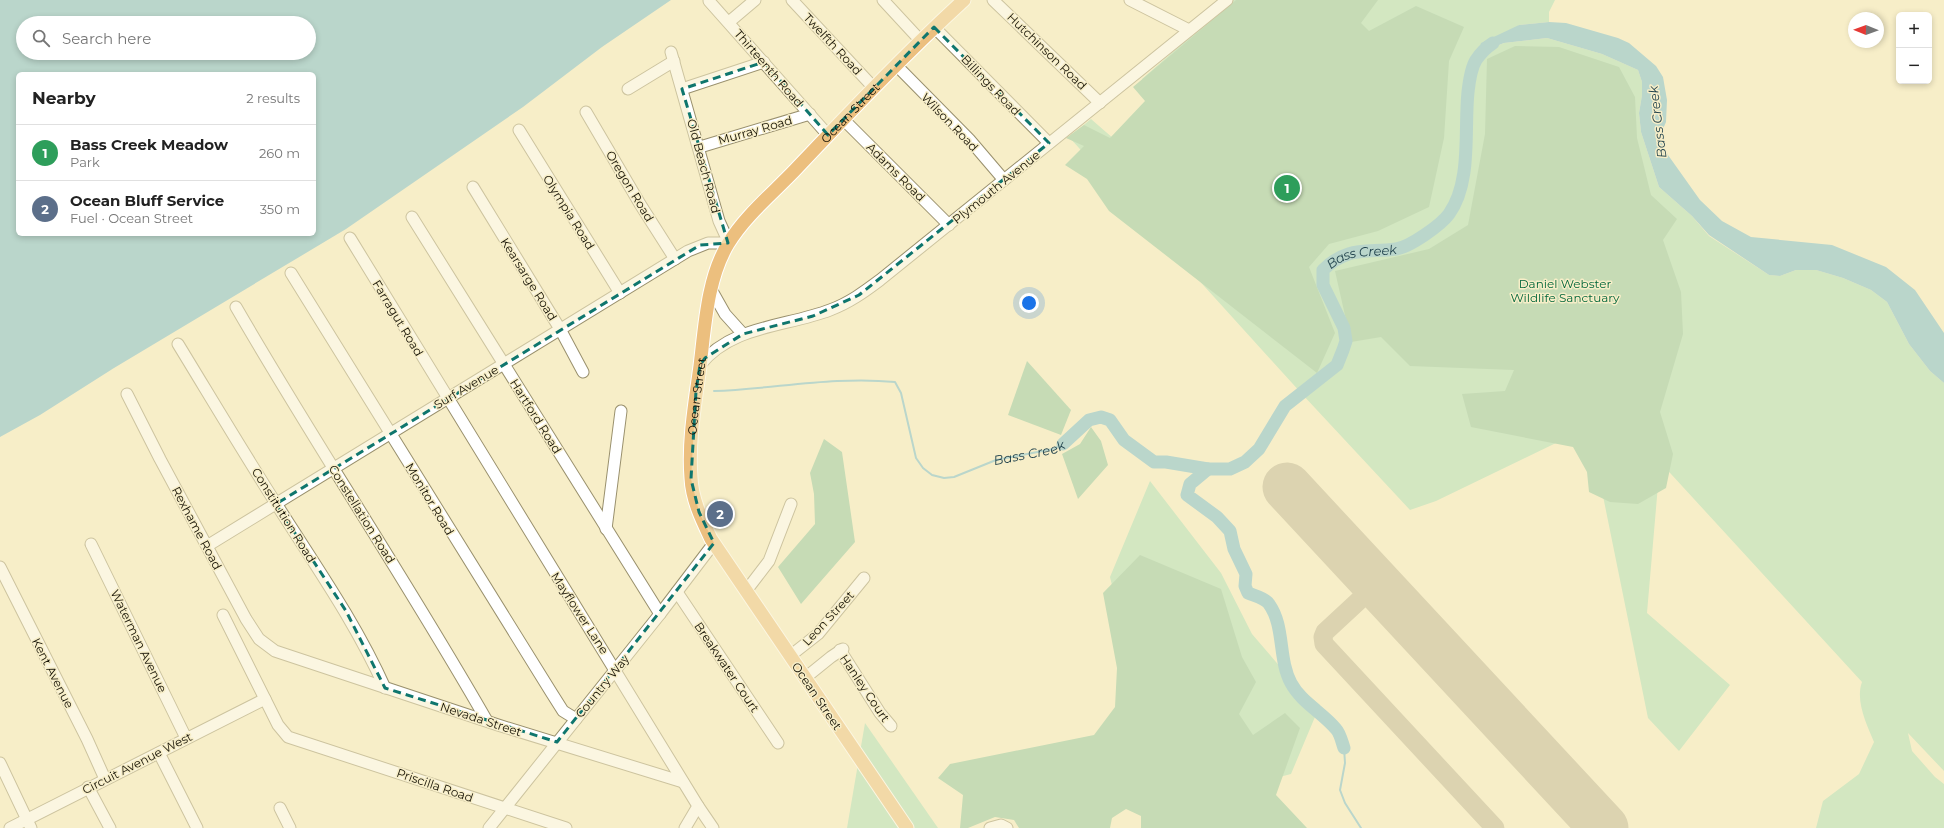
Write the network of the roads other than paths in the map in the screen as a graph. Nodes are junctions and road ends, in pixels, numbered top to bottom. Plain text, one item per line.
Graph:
1 (755, 0) edge
2 (792, 0) edge
3 (883, 0) edge
4 (964, 0) edge
5 (993, 0) edge
6 (1130, 0) edge
7 (1227, 0) edge
8 (709, 1) dead end
9 (729, 22) junction
10 (934, 27) junction
11 (1189, 30) junction
12 (920, 40) junction
13 (764, 62) junction
14 (896, 65) junction
15 (874, 88) junction
16 (628, 89) dead end
17 (682, 89) junction
18 (1100, 103) junction
19 (586, 112) dead end
20 (810, 114) junction
21 (843, 119) junction
22 (519, 130) dead end
23 (828, 135) junction
24 (1049, 143) junction
25 (700, 147) junction
26 (1004, 180) junction
27 (473, 187) dead end
28 (412, 217) dead end
29 (949, 225) junction
30 (350, 238) dead end
31 (729, 243) junction
32 (675, 259) junction
33 (291, 273) dead end
34 (712, 291) junction
35 (620, 293) junction
36 (236, 307) dead end
37 (560, 329) junction
38 (743, 334) junction
39 (178, 344) dead end
40 (503, 365) junction
41 (700, 365) junction
42 (583, 372) dead end
43 (127, 394) dead end
44 (448, 398) junction
45 (621, 411) dead end
46 (390, 434) junction
47 (333, 469) junction
48 (276, 504) junction
49 (791, 504) dead end
50 (606, 529) junction
51 (714, 543) junction
52 (91, 544) dead end
53 (207, 546) junction
54 (0, 567) edge
55 (864, 578) dead end
56 (746, 591) junction
57 (677, 592) junction
58 (660, 614) junction
59 (223, 615) dead end
60 (279, 652) joint
61 (790, 656) junction
62 (616, 670) junction
63 (805, 678) junction
64 (385, 688) junction
65 (265, 699) junction
66 (576, 719) junction
67 (486, 721) junction
68 (891, 726) dead end
69 (186, 738) junction
70 (557, 742) junction
71 (778, 743) dead end
72 (159, 752) junction
73 (0, 763) edge
74 (104, 779) junction
75 (683, 782) junction
76 (88, 788) junction
77 (698, 806) junction
78 (280, 808) dead end
79 (505, 808) junction
80 (29, 824) edge
81 (10, 828) edge
82 (110, 828) edge
83 (197, 828) edge
84 (290, 828) edge
85 (489, 828) edge
86 (566, 828) edge
87 (685, 828) edge
88 (713, 828) edge
89 (907, 828) edge
90 (990, 828) edge
91 (1007, 828) edge

1 - 9 street
2 - 15 street, Twelfth Road
3 - 12 street
4 - 10 main road, Ocean Street
5 - 18 street, Hutchinson Road
6 - 11 street
7 - 11 street, Plymouth Avenue
8 - 9 street, Thirteenth Road
9 - 13 street, Thirteenth Road
10 - 12 main road, Ocean Street
10 - 24 street, Billings Road
11 - 18 street, Plymouth Avenue
12 - 14 main road, Ocean Street
13 - 17 street
13 - 20 street, Thirteenth Road
14 - 15 main road, Ocean Street
14 - 26 street, Wilson Road
15 - 21 main road, Ocean Street
16 - 17 street, Old Beach Road
17 - 25 street, Old Beach Road
18 - 24 street, Plymouth Avenue
19 - 32 street, Oregon Road
20 - 23 street, Thirteenth Road
20 - 25 street, Murray Road
21 - 23 main road, Ocean Street
21 - 29 street, Adams Road
22 - 35 street, Olympia Road
23 - 31 main road, Ocean Street
24 - 26 street, Plymouth Avenue
25 - 31 street, Old Beach Road
26 - 29 street, Plymouth Avenue
27 - 37 street, Kearsarge Road
28 - 40 street, Hartford Road
29 - 38 street, Plymouth Avenue
30 - 44 street, Farragut Road
31 - 32 street, Surf Avenue
31 - 34 main road, Ocean Street
32 - 35 street, Surf Avenue
33 - 46 street, Monitor Road
34 - 38 street
34 - 41 main road, Ocean Street
35 - 37 street, Surf Avenue
36 - 47 street, Constellation Road
37 - 40 street, Surf Avenue
37 - 42 street, Kearsarge Road
38 - 41 street, Plymouth Avenue
39 - 48 street, Constitution Road
40 - 44 street, Surf Avenue
40 - 50 street, Hartford Road
41 - 51 main road, Ocean Street
43 - 53 street, Rexhame Road
44 - 46 street, Surf Avenue
44 - 62 street, Mayflower Lane
45 - 50 street
46 - 47 street, Surf Avenue
46 - 66 street, Monitor Road
47 - 48 street, Surf Avenue
47 - 67 street, Constellation Road
48 - 53 street, Surf Avenue
48 - 64 street, Constitution Road
49 - 56 street
50 - 58 street, Hartford Road
51 - 56 main road, Ocean Street
51 - 57 street, Country Way
52 - 69 street, Waterman Avenue
53 - 60 street, Rexhame Road
54 - 74 street, Kent Avenue
55 - 61 street, Leon Street
56 - 61 main road, Ocean Street
57 - 58 street, Country Way
57 - 71 street, Breakwater Court
58 - 62 street, Country Way
59 - 65 street, Priscilla Road
60 - 64 street, Nevada Street
61 - 63 main road, Ocean Street
62 - 66 street, Country Way
62 - 75 street, Mayflower Lane
63 - 68 street, Hanley Court
63 - 89 main road, Ocean Street
64 - 67 street, Nevada Street
65 - 69 street, Circuit Avenue West
65 - 79 street, Priscilla Road
66 - 70 street, Country Way
67 - 70 street, Nevada Street
69 - 72 street, Circuit Avenue West
70 - 75 street, Nevada Street
70 - 79 street, Country Way
72 - 74 street, Circuit Avenue West
72 - 83 street
73 - 80 street
74 - 76 street, Circuit Avenue West
75 - 77 street, Mayflower Lane
76 - 80 street, Circuit Avenue West
76 - 82 street
77 - 87 street
77 - 88 street, Mayflower Lane
78 - 84 street
79 - 85 street, Country Way
79 - 86 street, Priscilla Road
80 - 81 street, Circuit Avenue West
90 - 91 street

